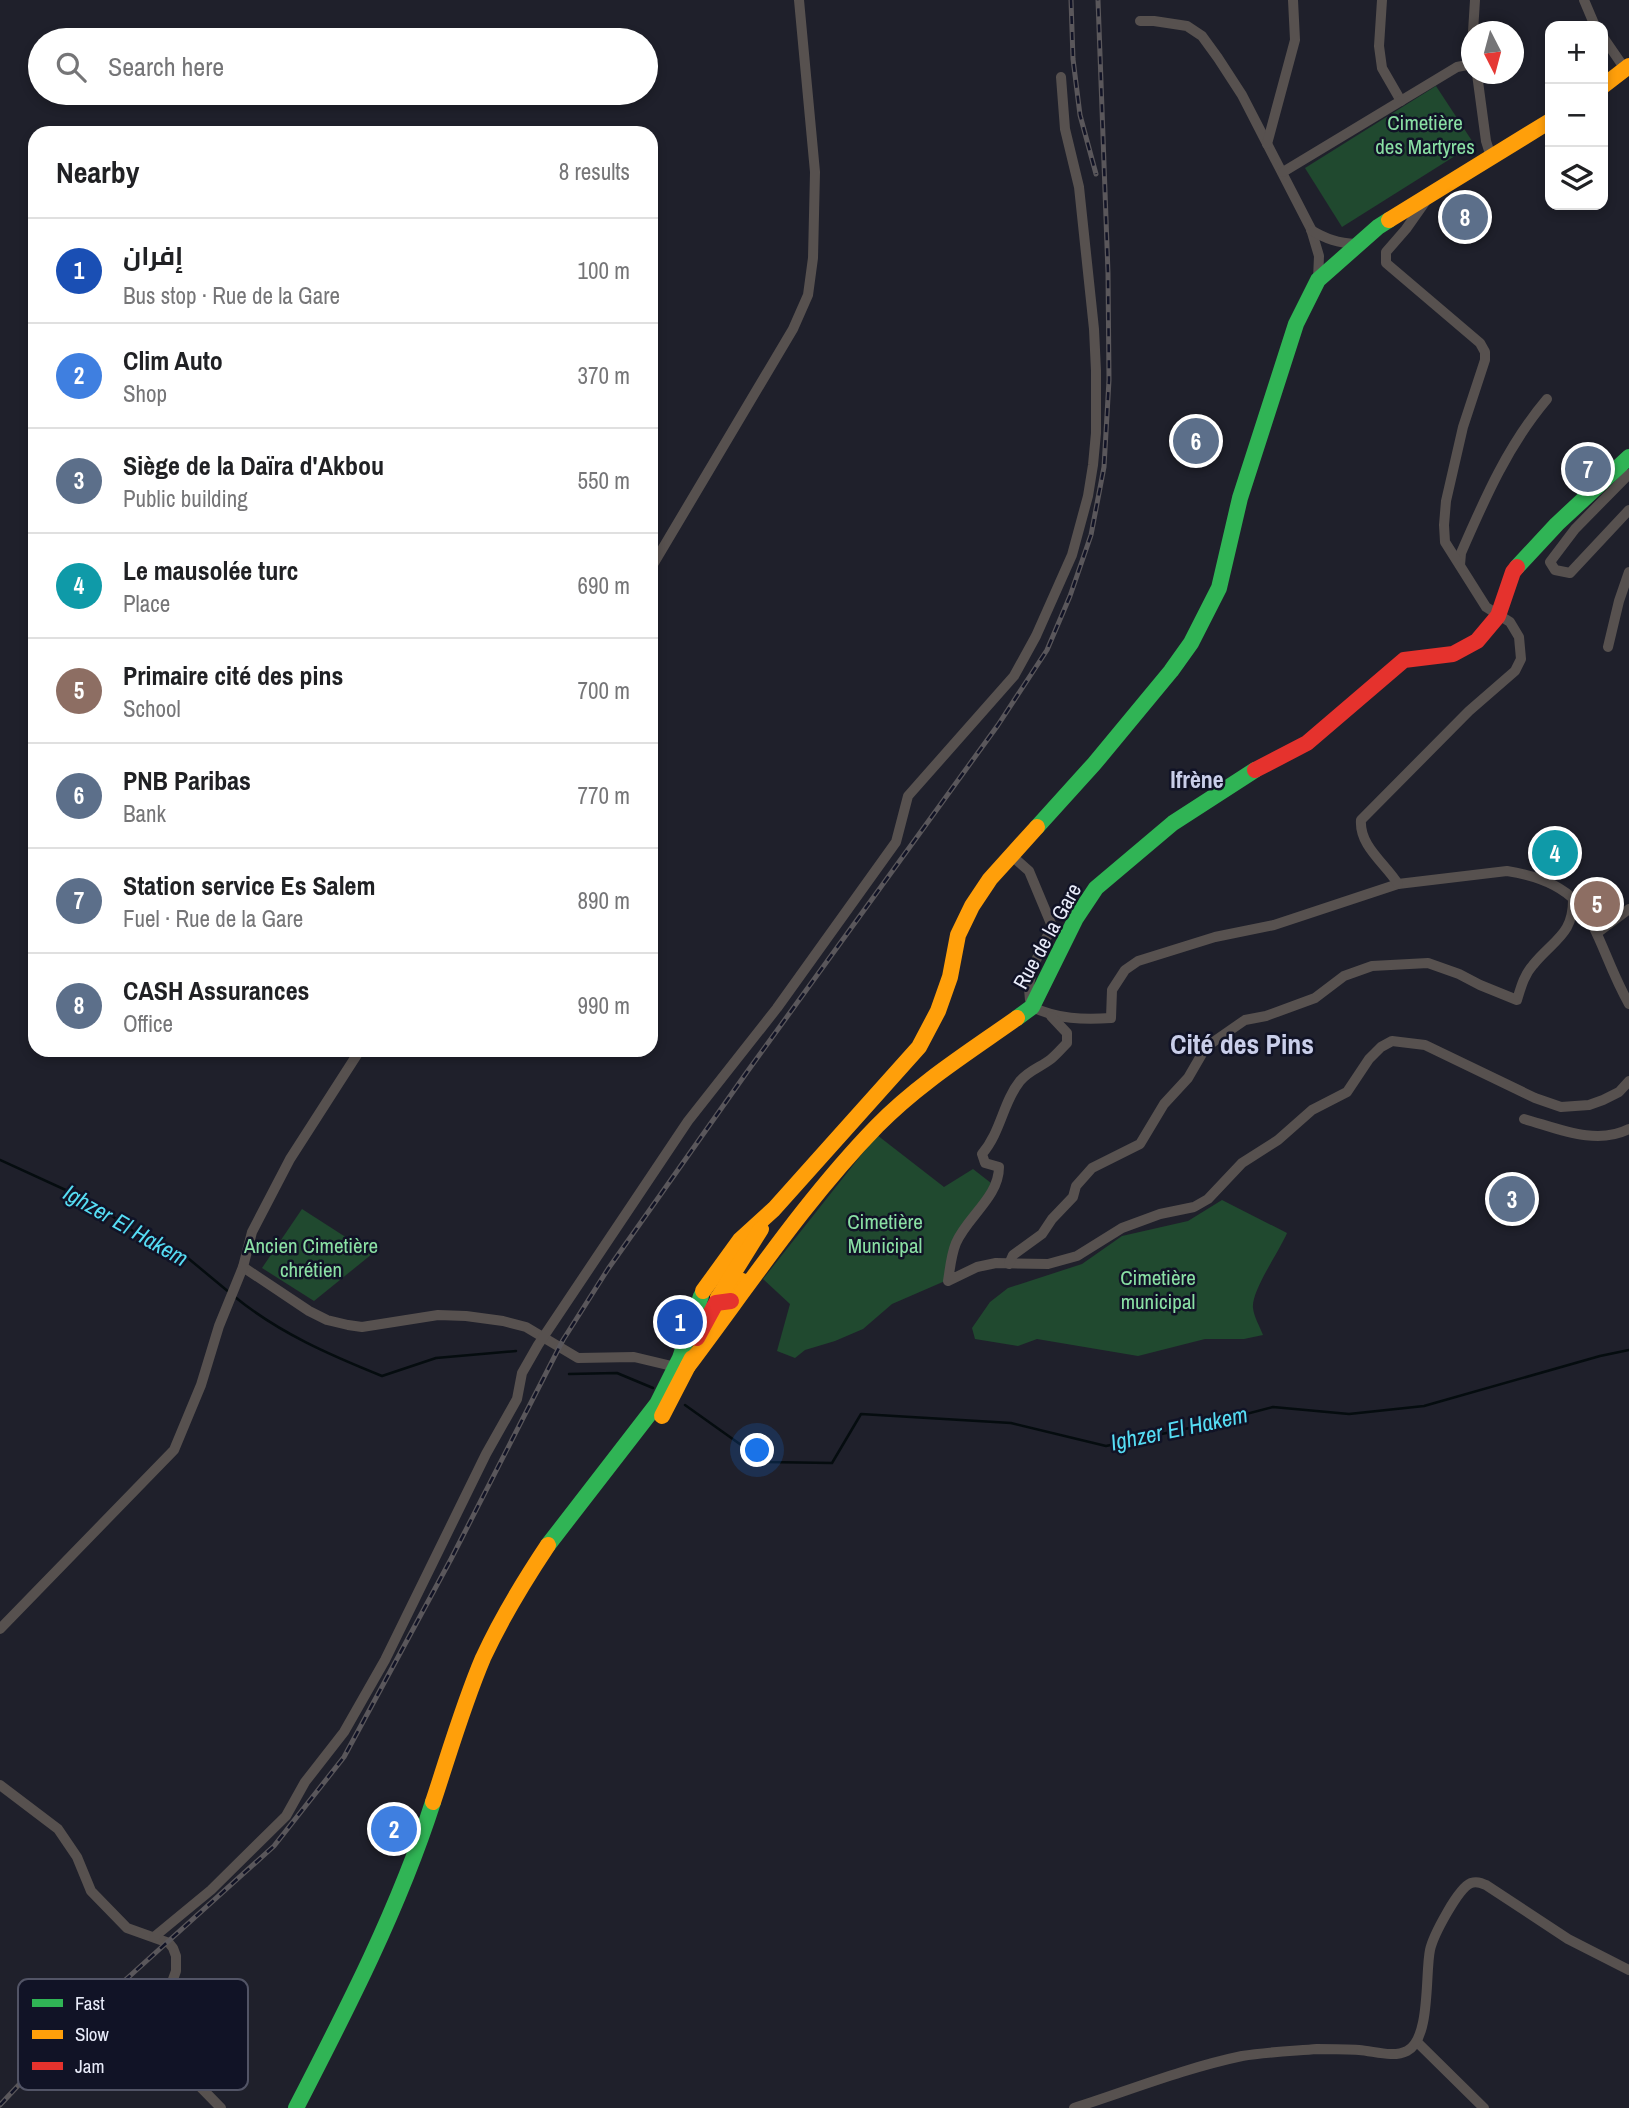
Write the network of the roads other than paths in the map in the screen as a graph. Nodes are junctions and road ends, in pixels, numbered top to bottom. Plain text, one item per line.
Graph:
1 (799, 0) edge
2 (1293, 0) edge
3 (1382, 0) edge
4 (1475, 0) edge
5 (1584, 0) edge
6 (1140, 21) dead end
7 (1474, 21) edge
8 (1593, 21) edge
9 (1608, 43) edge
10 (1461, 66) edge
11 (1627, 67) edge
12 (1061, 77) dead end
13 (1478, 84) edge
14 (1606, 84) edge
15 (1401, 101) junction
16 (1545, 124) edge
17 (1267, 144) junction
18 (1491, 157) junction
19 (1283, 172) junction
20 (1431, 194) junction
21 (1311, 229) junction
22 (1356, 244) junction
23 (1318, 280) junction
24 (1547, 398) dead end
25 (1629, 457) edge
26 (1629, 474) edge
27 (1629, 510) edge
28 (658, 556) edge
29 (1460, 566) junction
30 (1629, 572) edge
31 (1498, 616) junction
32 (1608, 647) dead end
33 (1012, 856) junction
34 (1398, 884) junction
35 (1573, 896) junction
36 (1629, 909) edge
37 (1597, 933) junction
38 (1629, 1004) edge
39 (1032, 1007) junction
40 (1051, 1016) junction
41 (356, 1057) edge
42 (1629, 1080) edge
43 (1524, 1119) dead end
44 (1629, 1129) edge
45 (774, 1209) junction
46 (794, 1225) junction
47 (1009, 1264) junction
48 (243, 1268) junction
49 (702, 1294) junction
50 (739, 1296) junction
51 (717, 1301) junction
52 (714, 1322) junction
53 (544, 1337) junction
54 (678, 1372) junction
55 (662, 1406) junction
56 (0, 1629) edge
57 (0, 1785) edge
58 (154, 1937) junction
59 (1629, 1970) edge
60 (173, 1979) edge
61 (1417, 2042) junction
62 (203, 2090) edge
63 (221, 2108) edge
64 (296, 2108) edge
65 (309, 2108) edge
66 (1074, 2108) edge
67 (1484, 2108) edge

1 - 28 street
2 - 17 street
3 - 15 street
4 - 7 street
5 - 8 street
6 - 17 street
9 - 11 street
10 - 15 street
11 - 14 main road
12 - 53 street
13 - 18 street
15 - 19 street
16 - 18 main road
17 - 19 street
18 - 20 main road
19 - 21 street
20 - 22 main road
20 - 29 street
21 - 22 street
21 - 23 street
22 - 23 main road
23 - 33 main road
24 - 29 street
25 - 31 main road, Rue de la Gare
26 - 27 street
29 - 31 street
30 - 32 street
31 - 34 street
31 - 39 main road, Rue de la Gare
33 - 39 street
33 - 45 main road
34 - 35 street
34 - 40 street
35 - 37 street
35 - 47 street
36 - 37 street
37 - 38 street
39 - 40 street
39 - 46 main road, Rue de la Gare
40 - 47 street
41 - 48 street
42 - 47 street
43 - 44 street
45 - 49 main road
45 - 51 main road
46 - 50 main road, Rue de la Gare
46 - 51 main road
48 - 53 street
48 - 56 street
49 - 51 main road
49 - 54 main road
50 - 51 main road
50 - 52 main road, Rue de la Gare
51 - 52 main road
52 - 54 main road
53 - 54 street
53 - 58 street
54 - 55 main road
55 - 64 main road
55 - 65 main road
57 - 58 street
58 - 60 street
59 - 61 street
61 - 66 street
61 - 67 street
62 - 63 street

